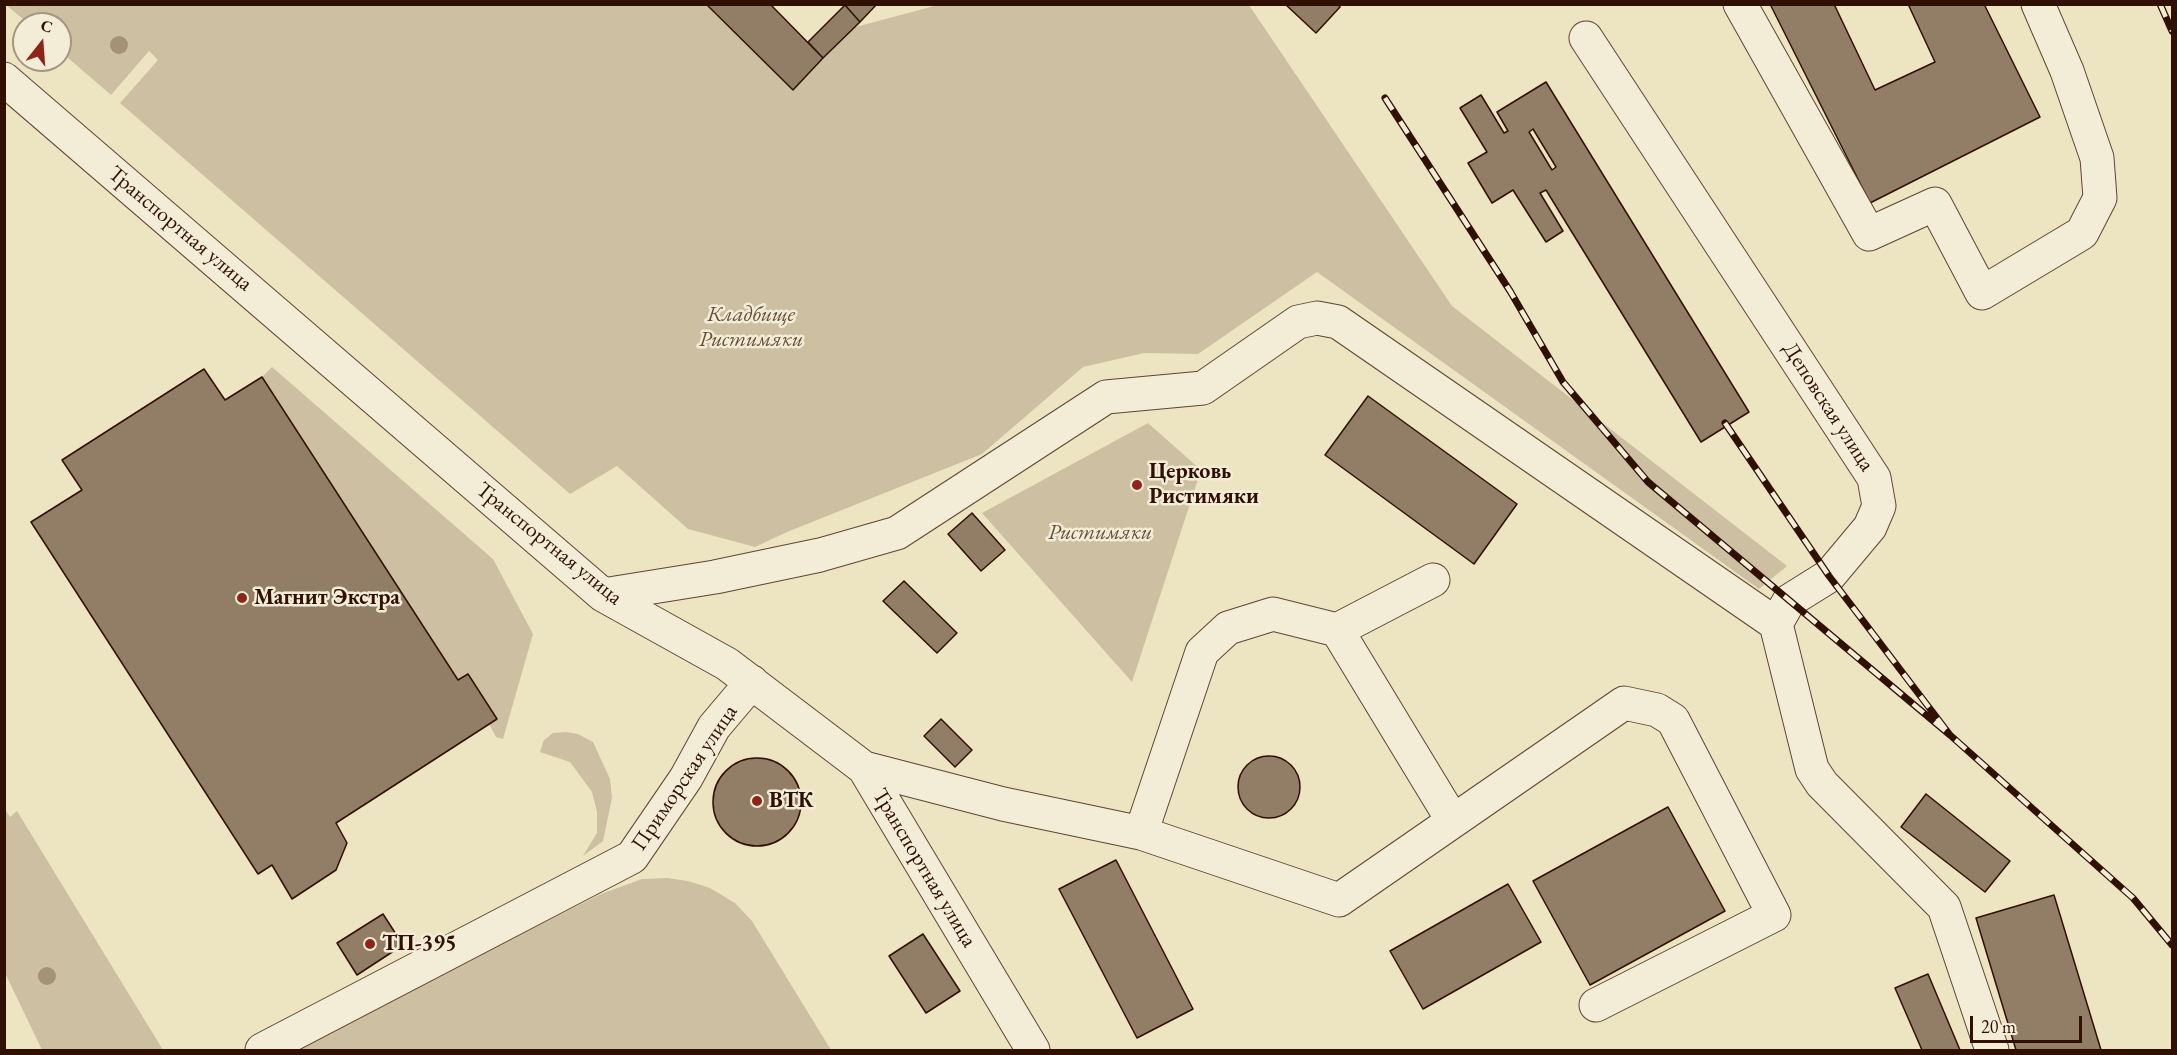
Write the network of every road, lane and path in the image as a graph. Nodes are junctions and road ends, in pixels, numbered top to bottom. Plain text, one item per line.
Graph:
1 (1740, 4) edge
2 (2038, 4) edge
3 (1586, 38) dead end
4 (4, 79) edge
5 (1433, 580) dead end
6 (603, 595) junction
7 (1776, 624) junction
8 (1337, 630) junction
9 (752, 682) junction
10 (864, 768) junction
11 (1453, 821) junction
12 (1142, 833) junction
13 (1596, 1005) dead end
14 (262, 1050) edge
15 (1034, 1050) edge
16 (1992, 1050) edge

1 - 2 street
3 - 7 street, Деповская улица
4 - 6 street, Транспортная улица
5 - 8 street
6 - 7 street
6 - 9 street, Транспортная улица
7 - 16 street
8 - 11 street
8 - 12 street
9 - 10 street, Транспортная улица
9 - 14 street, Приморская улица
10 - 12 street
10 - 15 street, Транспортная улица
11 - 12 street
11 - 13 street

